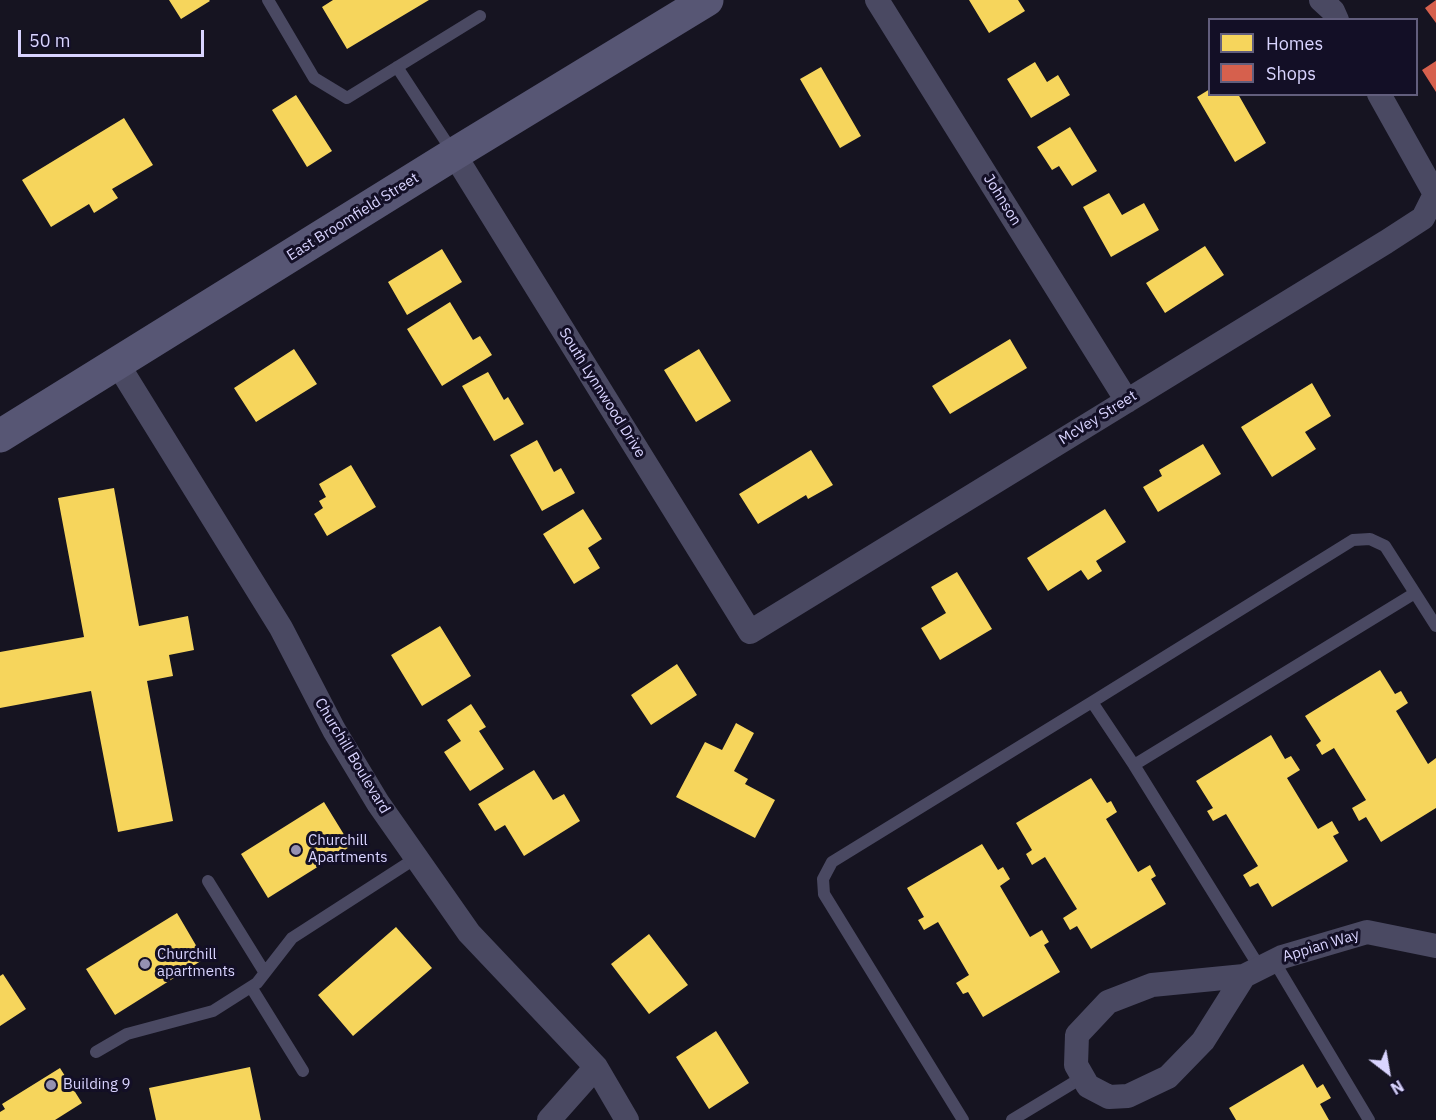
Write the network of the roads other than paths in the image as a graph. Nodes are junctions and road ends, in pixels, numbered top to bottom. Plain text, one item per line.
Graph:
1 (268, 0) edge
2 (707, 0) edge
3 (877, 0) edge
4 (1321, 0) edge
5 (480, 16) dead end
6 (1336, 18) edge
7 (397, 67) junction
8 (1380, 96) edge
9 (454, 154) junction
10 (1435, 194) edge
11 (117, 363) junction
12 (1127, 401) junction
13 (0, 436) edge
14 (1415, 593) junction
15 (1436, 626) edge
16 (750, 632) joint
17 (1092, 702) junction
18 (1134, 765) junction
19 (416, 858) junction
20 (208, 881) dead end
21 (1436, 946) edge
22 (1259, 969) junction
23 (265, 973) junction
24 (251, 987) junction
25 (96, 1052) dead end
26 (596, 1067) junction
27 (303, 1071) dead end
28 (1083, 1077) junction
29 (549, 1120) edge
30 (627, 1120) edge
31 (963, 1120) edge
32 (1012, 1120) edge
33 (1369, 1120) edge

1 - 7 lane
2 - 9 main road, East Broomfield Street
3 - 12 street, Johnson
4 - 6 street
5 - 7 lane
7 - 9 lane
8 - 10 street
9 - 11 main road, East Broomfield Street
9 - 16 street, South Lynnwood Drive
10 - 12 street, McVey Street
11 - 13 main road, East Broomfield Street
11 - 19 street, Churchill Boulevard
12 - 16 street, McVey Street
14 - 15 lane
14 - 17 lane
14 - 18 lane
17 - 18 lane
17 - 31 lane
18 - 22 lane
19 - 23 lane
19 - 26 street, Churchill Boulevard
20 - 23 lane
21 - 22 street, Appian Way
22 - 28 street
22 - 28 street, Appian Way
22 - 33 lane
23 - 24 lane
24 - 25 lane
24 - 27 lane
26 - 29 street
26 - 30 street, Churchill Boulevard
28 - 32 lane

